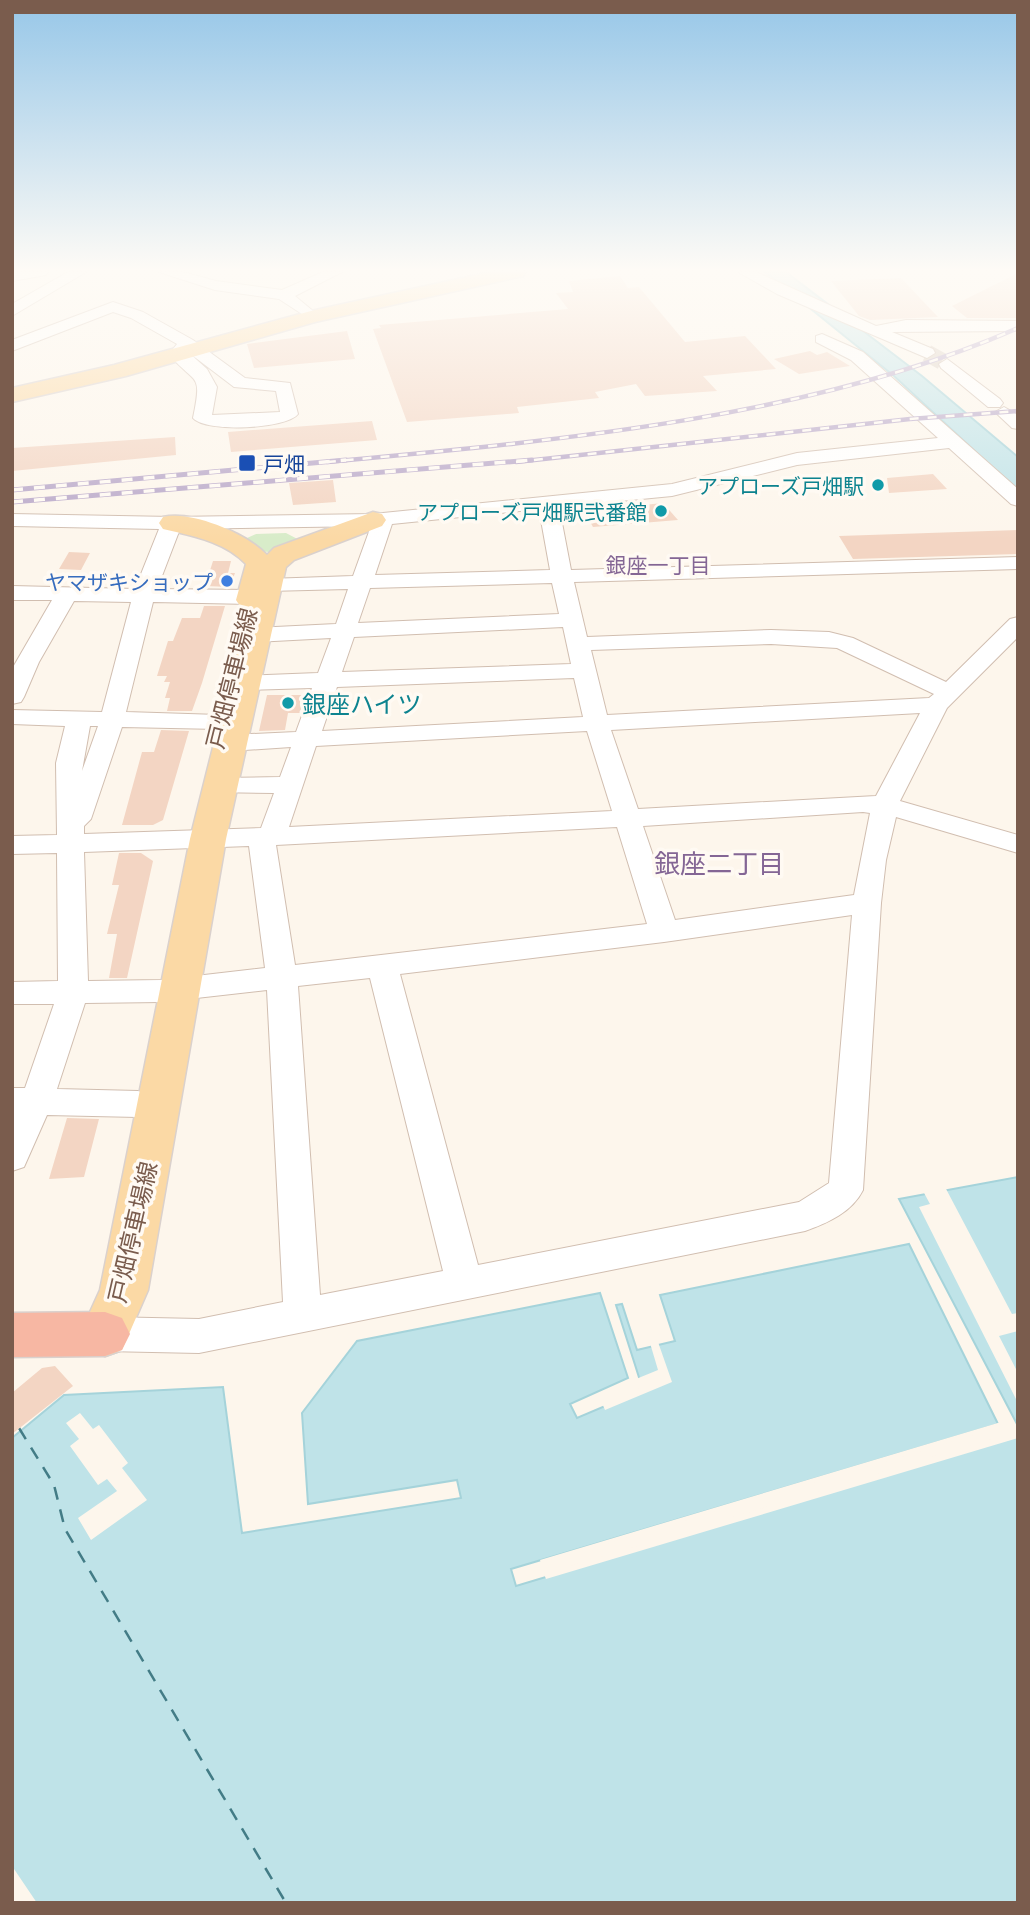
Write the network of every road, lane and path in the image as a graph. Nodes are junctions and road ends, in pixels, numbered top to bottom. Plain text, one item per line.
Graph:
1 (126, 361) edge
2 (137, 361) edge
3 (194, 361) edge
4 (207, 361) edge
5 (864, 361) edge
6 (947, 364) tunnel mouth
7 (12, 387) edge
8 (12, 395) edge
9 (1005, 413) edge
10 (953, 442) junction
11 (1018, 500) edge
12 (548, 505) junction
13 (12, 520) edge
14 (378, 520) junction
15 (172, 523) junction
16 (269, 553) junction
17 (1018, 563) edge
18 (562, 578) junction
19 (361, 582) junction
20 (12, 593) edge
21 (67, 594) junction
22 (143, 596) junction
23 (571, 620) junction
24 (1018, 624) edge
25 (345, 631) junction
26 (255, 635) junction
27 (579, 644) junction
28 (584, 671) junction
29 (327, 680) junction
30 (244, 684) junction
31 (12, 697) edge
32 (941, 698) junction
33 (12, 717) edge
34 (79, 720) junction
35 (112, 721) junction
36 (597, 724) junction
37 (224, 732) junction
38 (307, 739) junction
39 (290, 785) junction
40 (220, 786) junction
41 (885, 805) junction
42 (629, 819) junction
43 (267, 837) junction
44 (200, 840) junction
45 (72, 844) junction
46 (1018, 844) edge
47 (12, 845) edge
48 (867, 903) junction
49 (664, 932) junction
50 (383, 968) junction
51 (282, 979) junction
52 (171, 990) junction
53 (12, 993) edge
54 (72, 993) junction
55 (25, 1101) edge
56 (138, 1104) junction
57 (12, 1157) edge
58 (464, 1282) junction
59 (303, 1317) junction
60 (123, 1335) junction
61 (15, 1338) edge

1 - 7 main road
2 - 8 main road
3 - 4 street
5 - 10 street
6 - 9 street
10 - 11 street
10 - 12 street
12 - 14 street
12 - 18 street
13 - 15 street
14 - 15 street
14 - 16 main road
14 - 19 street
15 - 16 main road
15 - 22 street
16 - 19 street
16 - 22 street
16 - 26 main road, 戸畑停車場線
16 - 37 main road, 戸畑停車場線
17 - 18 street
18 - 19 street
18 - 23 street
19 - 25 street
20 - 21 street
21 - 22 street
21 - 31 street
22 - 35 street
23 - 25 street
23 - 27 street
24 - 32 street
25 - 26 street
25 - 29 street
26 - 30 main road, 戸畑停車場線
27 - 28 street
27 - 32 street
28 - 29 street
28 - 36 street
29 - 30 street
29 - 38 street
30 - 37 main road, 戸畑停車場線
32 - 36 street
32 - 41 street
33 - 34 street
34 - 35 street
34 - 45 street
35 - 37 street
35 - 45 street
36 - 38 street
36 - 42 street
37 - 38 street
37 - 40 main road, 戸畑停車場線
37 - 44 main road, 戸畑停車場線
38 - 39 street
39 - 40 street
39 - 43 street
40 - 44 main road, 戸畑停車場線
41 - 42 street
41 - 46 street
41 - 48 street
42 - 43 street
42 - 49 street
43 - 44 street
43 - 51 street
44 - 45 street
44 - 52 main road, 戸畑停車場線
45 - 47 street
45 - 54 street
48 - 49 street
48 - 58 street
49 - 50 street
50 - 51 street
50 - 58 street
51 - 52 street
51 - 59 street
52 - 54 street
52 - 56 main road, 戸畑停車場線
52 - 60 main road, 戸畑停車場線
53 - 54 street
54 - 55 street
55 - 56 street
55 - 57 street
56 - 60 main road, 戸畑停車場線
58 - 59 street
59 - 60 street
60 - 61 highway

